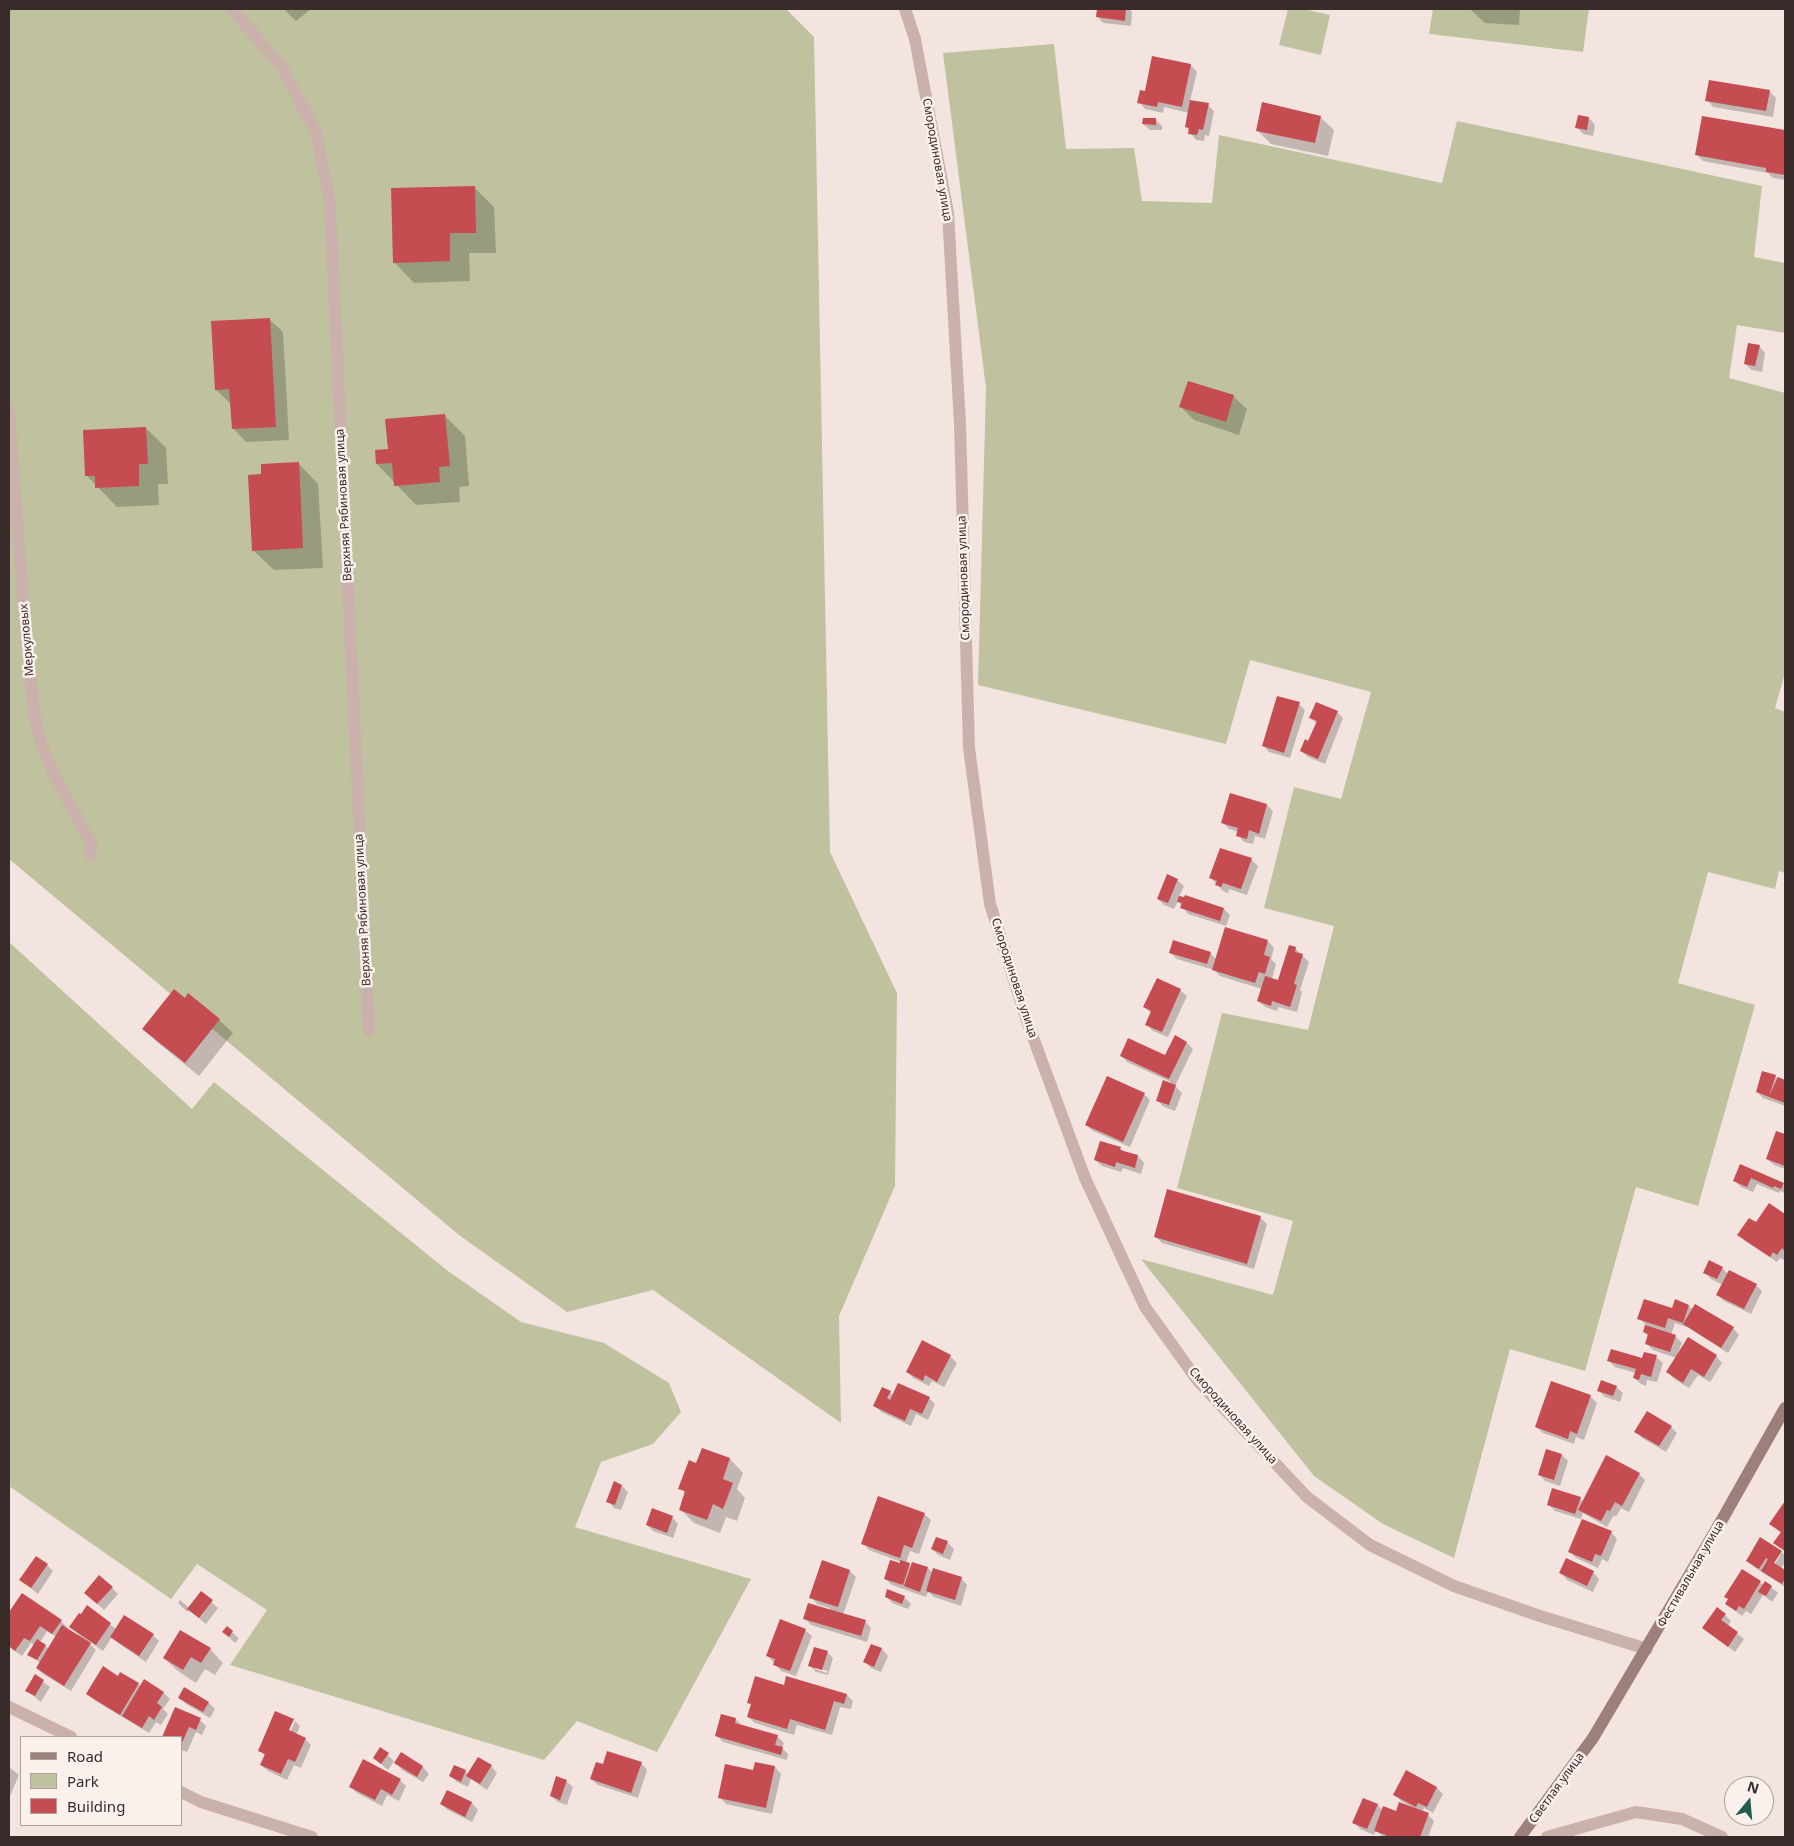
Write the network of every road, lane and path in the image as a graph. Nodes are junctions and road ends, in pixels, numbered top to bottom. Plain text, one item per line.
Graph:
1 (232, 9) edge
2 (905, 9) edge
3 (9, 412) edge
4 (90, 855) dead end
5 (368, 1030) dead end
6 (1785, 1408) edge
7 (1646, 1649) junction
8 (9, 1707) edge
9 (69, 1736) edge
10 (1593, 1738) joint
11 (182, 1792) edge
12 (312, 1837) edge
13 (1520, 1837) edge
14 (1548, 1837) edge
15 (1722, 1837) edge

1 - 5 street, Верхняя Рябиновая улица
2 - 7 street, Смородиновая улица
3 - 4 street, Меркуловых
6 - 7 street, Фестивальная улица
7 - 10 street, Фестивальная улица
8 - 9 street
10 - 13 street, Светлая улица
11 - 12 street
14 - 15 street

